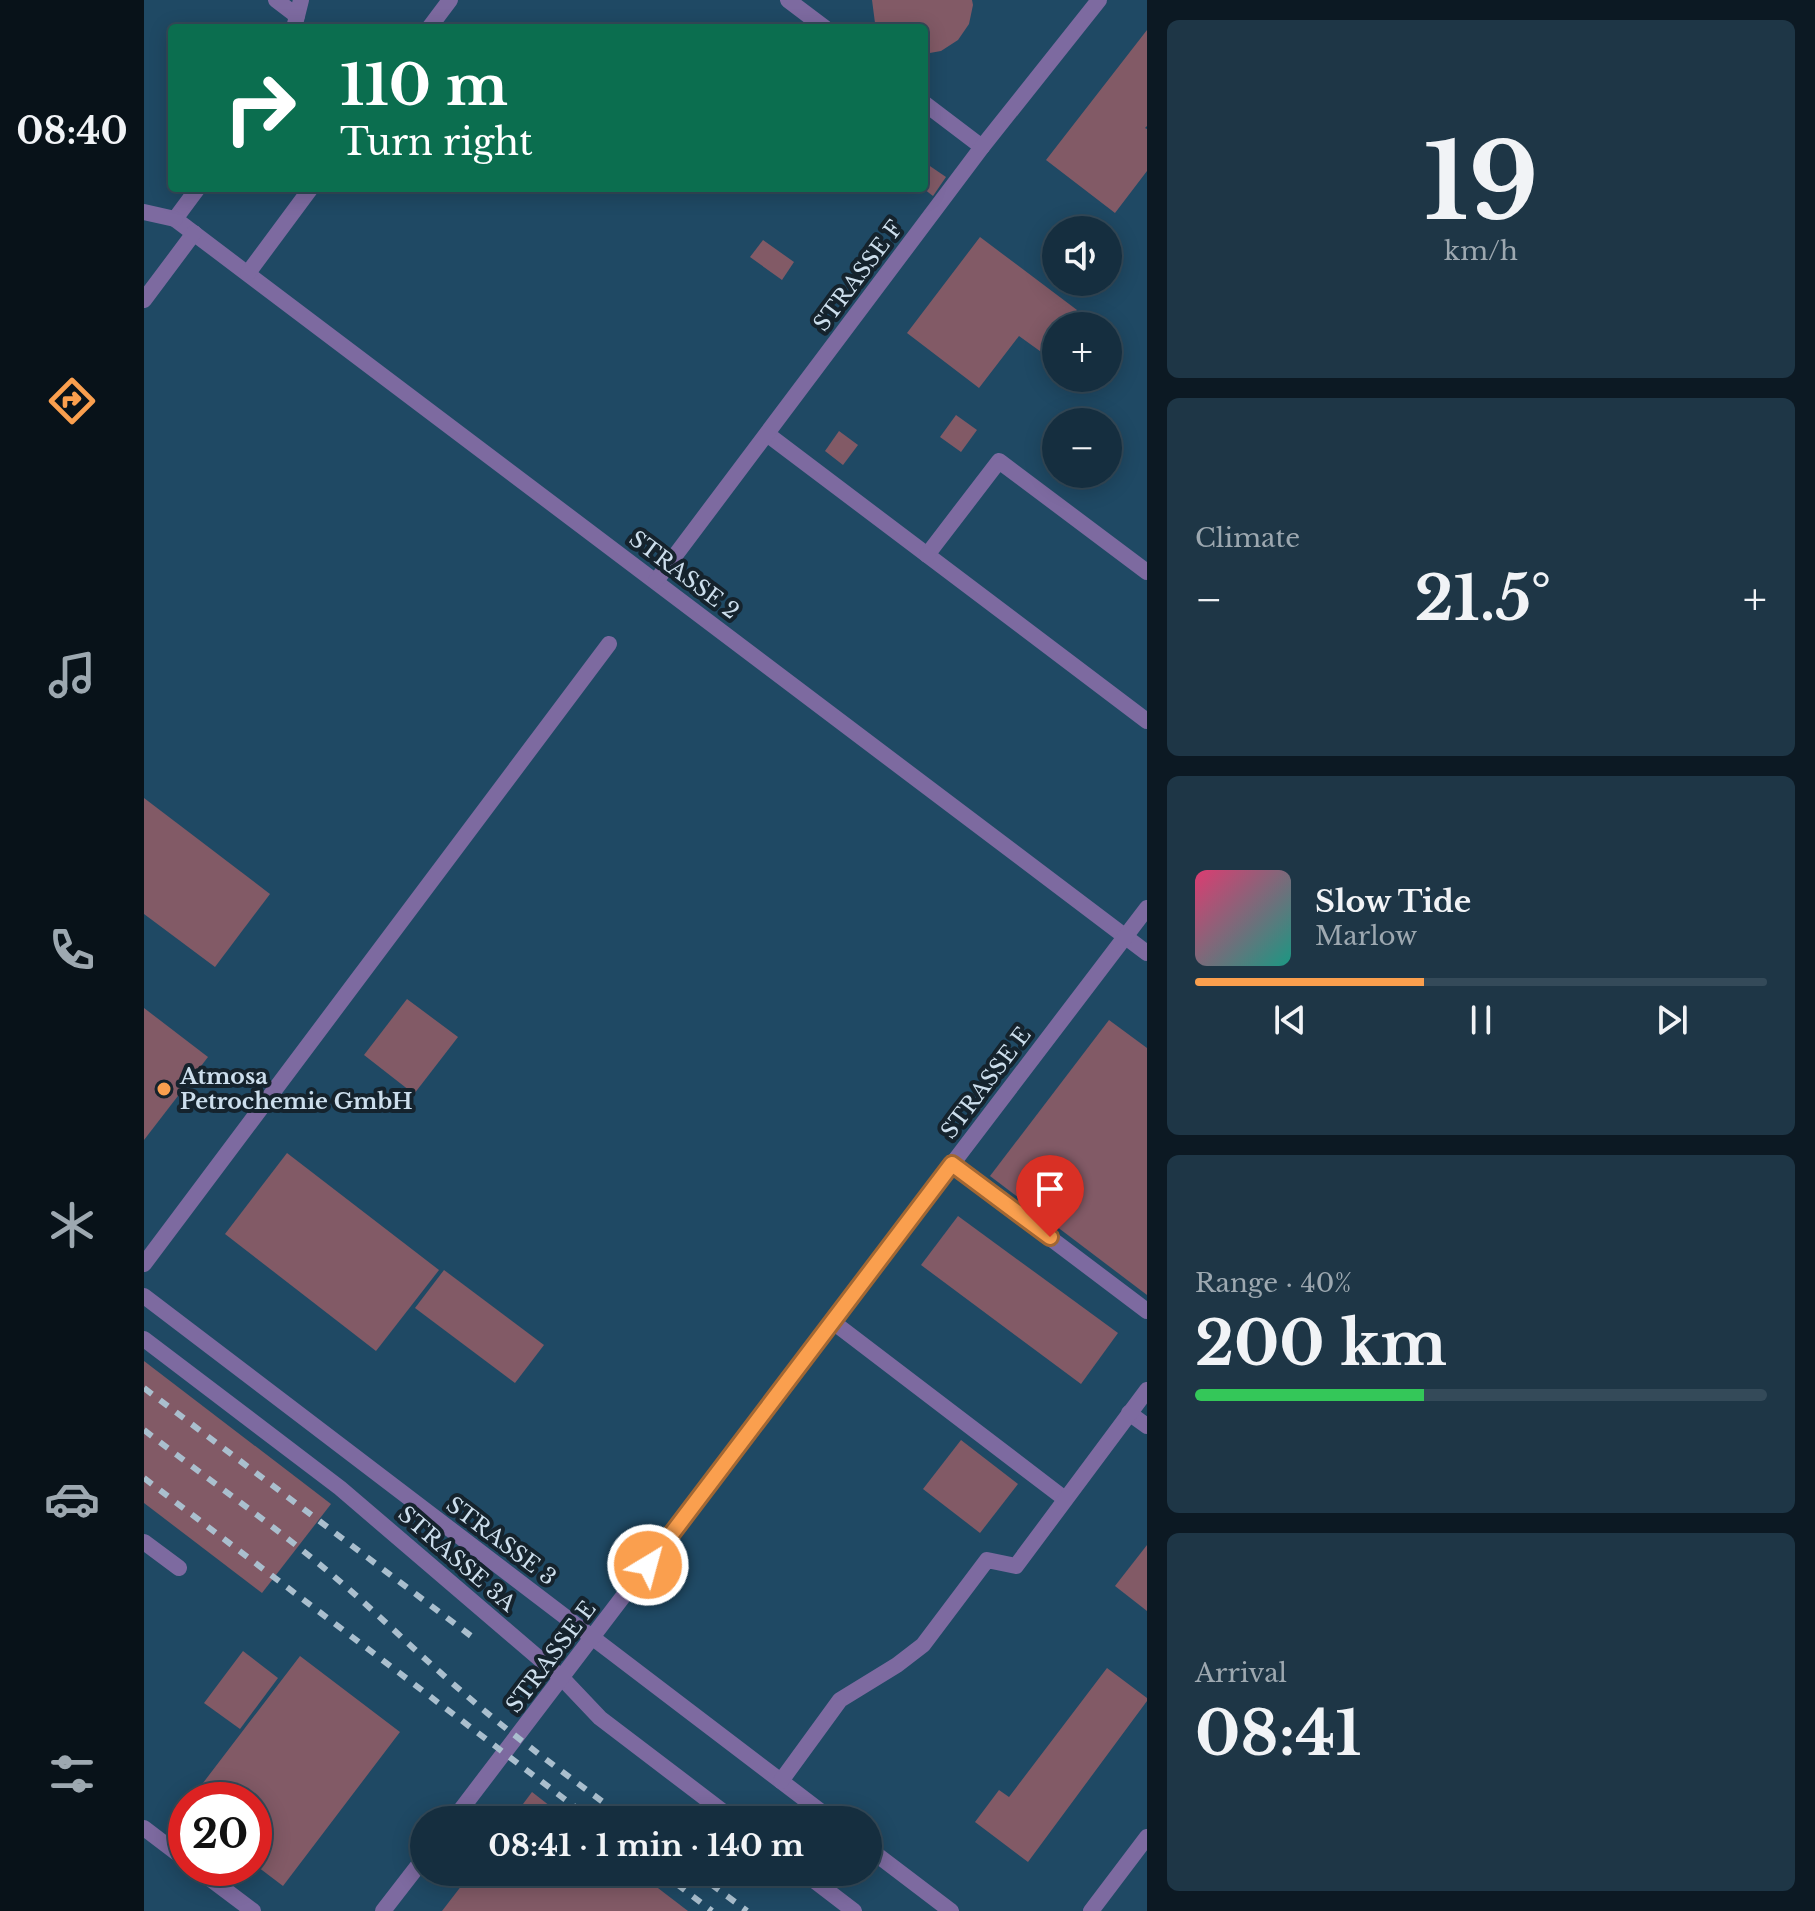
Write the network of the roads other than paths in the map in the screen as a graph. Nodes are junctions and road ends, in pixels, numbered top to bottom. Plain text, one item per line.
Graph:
1 (276, 0) edge
2 (450, 0) edge
3 (788, 0) edge
4 (1099, 0) edge
5 (297, 15) edge
6 (432, 24) edge
7 (820, 24) edge
8 (928, 106) edge
9 (982, 147) junction
10 (195, 192) edge
11 (308, 192) edge
12 (144, 212) edge
13 (175, 219) junction
14 (194, 233) junction
15 (248, 273) junction
16 (144, 299) edge
17 (767, 434) junction
18 (927, 555) junction
19 (1147, 572) edge
20 (656, 581) junction
21 (609, 644) dead end
22 (1147, 721) edge
23 (1147, 908) edge
24 (1125, 936) junction
25 (1147, 953) edge
26 (952, 1164) junction
27 (144, 1264) edge
28 (144, 1296) edge
29 (1147, 1311) edge
30 (833, 1322) junction
31 (144, 1339) edge
32 (1147, 1390) edge
33 (1129, 1413) junction
34 (1147, 1426) edge
35 (1065, 1499) junction
36 (144, 1542) edge
37 (179, 1568) dead end
38 (593, 1638) junction
39 (562, 1678) junction
40 (781, 1781) junction
41 (464, 1806) edge
42 (716, 1806) edge
43 (814, 1806) edge
44 (144, 1828) edge
45 (1147, 1837) edge
46 (168, 1846) edge
47 (882, 1859) edge
48 (410, 1876) edge
49 (220, 1886) edge
50 (821, 1886) edge
51 (253, 1911) edge
52 (383, 1911) edge
53 (854, 1911) edge
54 (951, 1911) edge
55 (1091, 1911) edge

1 - 5 lane
2 - 6 lane
3 - 7 lane
4 - 9 lane, STRASSE F
8 - 9 lane
9 - 17 lane, STRASSE F
10 - 13 lane
11 - 15 lane
12 - 13 lane
13 - 14 lane, STRASSE 2
14 - 15 lane, STRASSE 2
14 - 16 lane
15 - 20 lane, STRASSE 2
17 - 18 lane
17 - 20 lane, STRASSE F
18 - 19 lane
18 - 22 lane
20 - 24 lane, STRASSE 2
21 - 27 lane
23 - 24 lane, STRASSE E
24 - 25 lane, STRASSE 2
24 - 26 lane, STRASSE E
26 - 29 lane
26 - 30 lane, STRASSE E
28 - 38 lane, STRASSE 3
30 - 35 lane
30 - 38 lane, STRASSE E
31 - 39 lane, STRASSE 3A
32 - 33 lane
33 - 34 lane
33 - 35 lane
35 - 40 lane
36 - 37 lane
38 - 39 lane, STRASSE E
38 - 40 lane, STRASSE 3
39 - 41 lane, STRASSE E
39 - 42 lane, STRASSE 3A
40 - 43 lane, STRASSE 3
44 - 46 lane
45 - 55 lane
47 - 54 lane
48 - 52 lane
49 - 51 lane
50 - 53 lane

